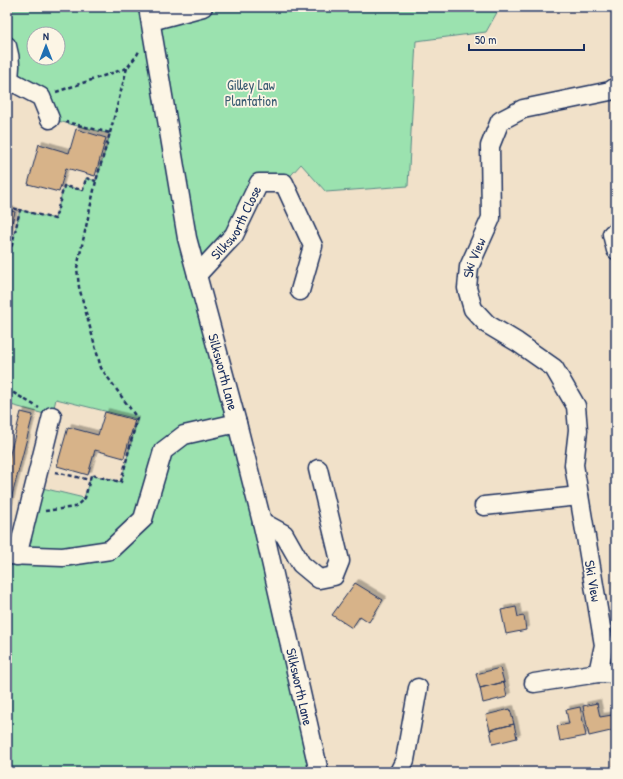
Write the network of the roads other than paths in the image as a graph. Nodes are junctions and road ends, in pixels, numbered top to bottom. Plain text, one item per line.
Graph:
1 (203, 7) edge
2 (149, 14) edge
3 (7, 46) edge
4 (8, 83) edge
5 (616, 87) edge
6 (50, 118) road end
7 (197, 275) junction
8 (300, 291) dead end
9 (52, 416) road end
10 (237, 423) junction
11 (318, 469) dead end
12 (579, 496) junction
13 (484, 506) dead end
14 (262, 522) junction
15 (12, 556) edge
16 (598, 673) junction
17 (616, 674) edge
18 (534, 683) dead end
19 (418, 688) dead end
20 (319, 772) edge
21 (399, 772) edge

1 - 2 street, Silksworth Lane
2 - 7 street, Silksworth Lane
3 - 4 street
4 - 6 street
5 - 12 street, Ski View
7 - 8 street, Silksworth Close
7 - 10 street, Silksworth Lane
9 - 15 street
10 - 14 street, Silksworth Lane
10 - 15 street
11 - 14 street
12 - 13 street
12 - 16 street, Ski View
14 - 20 street, Silksworth Lane
16 - 17 street
16 - 18 street
19 - 21 street

